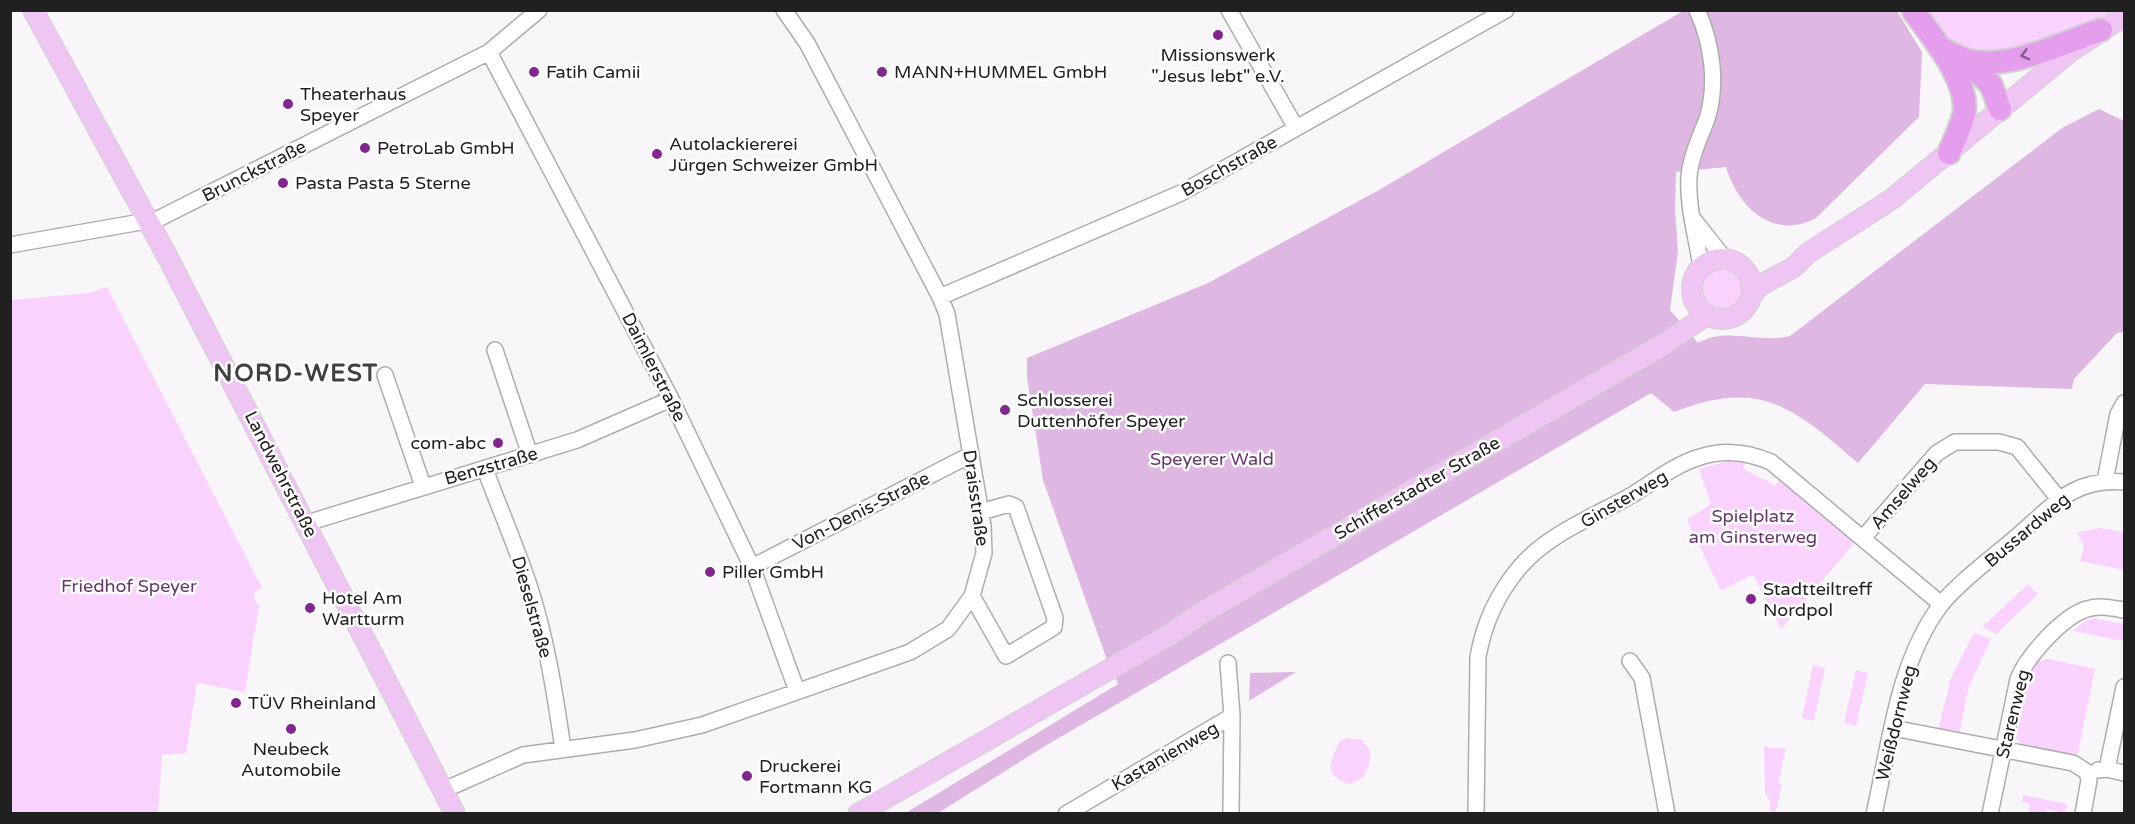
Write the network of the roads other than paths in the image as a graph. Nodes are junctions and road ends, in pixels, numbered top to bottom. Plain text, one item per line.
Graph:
1 (33, 10) edge
2 (539, 10) edge
3 (784, 10) edge
4 (1229, 10) edge
5 (1506, 10) edge
6 (1697, 10) edge
7 (1913, 10) edge
8 (2112, 23) edge
9 (489, 52) junction
10 (1960, 66) junction
11 (2000, 110) junction
12 (1296, 128) junction
13 (1949, 153) junction
14 (1690, 212) junction
15 (148, 220) junction
16 (10, 245) edge
17 (1808, 254) junction
18 (1724, 258) junction
19 (1743, 267) junction
20 (1701, 268) junction
21 (1752, 296) junction
22 (940, 297) junction
23 (1694, 298) junction
24 (1707, 315) junction
25 (495, 350) dead end
26 (1629, 364) junction
27 (385, 375) dead end
28 (671, 399) junction
29 (2124, 403) edge
30 (530, 455) junction
31 (970, 455) junction
32 (485, 469) junction
33 (2105, 481) junction
34 (2124, 482) edge
35 (423, 486) junction
36 (2059, 499) junction
37 (981, 512) junction
38 (307, 523) junction
39 (1863, 538) junction
40 (752, 567) junction
41 (972, 596) junction
42 (1941, 604) junction
43 (2124, 610) edge
44 (1630, 661) dead end
45 (1228, 663) dead end
46 (2124, 687) edge
47 (797, 691) junction
48 (1232, 716) junction
49 (1893, 728) junction
50 (563, 749) junction
51 (2003, 750) junction
52 (2107, 769) junction
53 (937, 770) junction
54 (2087, 772) junction
55 (2124, 772) edge
56 (444, 790) junction
57 (455, 813) edge
58 (858, 813) edge
59 (875, 813) edge
60 (1066, 813) edge
61 (1231, 813) edge
62 (1476, 813) edge
63 (1666, 813) edge
64 (1874, 813) edge
65 (1990, 813) edge
66 (2083, 813) edge

1 - 15 main road, Landwehrstraße
2 - 9 street, Brunckstraße
3 - 22 street, Draisstraße
4 - 12 street
5 - 12 street, Boschstraße
6 - 14 street
7 - 10 highway
8 -> 10 highway
8 - 11 main road
9 - 15 street, Brunckstraße
9 - 28 street, Daimlerstraße
10 - 11 highway
10 - 13 highway
11 - 13 main road
12 - 22 street, Boschstraße
13 - 17 main road
14 - 18 street
14 - 20 street
15 - 16 street, Brunckstraße
15 - 38 main road, Landwehrstraße
17 - 19 main road
17 - 21 main road
18 - 19 main road
18 - 20 main road
19 - 21 main road
20 - 23 main road
21 - 24 main road
22 - 31 street, Draisstraße
23 - 24 main road
23 - 26 main road, Schifferstadter Straße
24 - 26 main road, Schifferstadter Straße
25 - 30 street
26 - 53 main road, Schifferstadter Straße
27 - 35 street
28 - 30 street, Benzstraße
28 - 40 street, Daimlerstraße
29 - 33 street
30 - 32 street, Benzstraße
31 - 37 street, Draisstraße
31 - 40 street, Von-Denis-Straße
32 - 35 street, Benzstraße
32 - 50 street, Dieselstraße
33 - 34 street, Bussardweg
33 - 36 street, Bussardweg
35 - 38 street, Benzstraße
36 - 39 street, Amselweg
36 - 42 street, Bussardweg
37 - 41 street, Draisstraße
37 - 41 street
38 - 56 main road, Landwehrstraße
39 - 42 street, Ginsterweg
39 - 62 street, Ginsterweg
40 - 47 street, Daimlerstraße
41 - 47 street, Draisstraße
42 - 49 street, Weißdornweg
43 - 51 street, Starenweg
44 - 63 street
45 - 48 street
46 - 52 street
47 - 50 street, Draisstraße
48 - 60 street, Kastanienweg
48 - 61 street
49 - 51 street
49 - 64 street, Weißdornweg
50 - 56 street, Draisstraße
51 - 54 street
51 - 65 street, Starenweg
52 - 54 street
52 - 55 street
53 - 58 main road, Schifferstadter Straße
53 - 59 main road, Schifferstadter Straße
54 - 66 street
56 - 57 main road, Landwehrstraße

